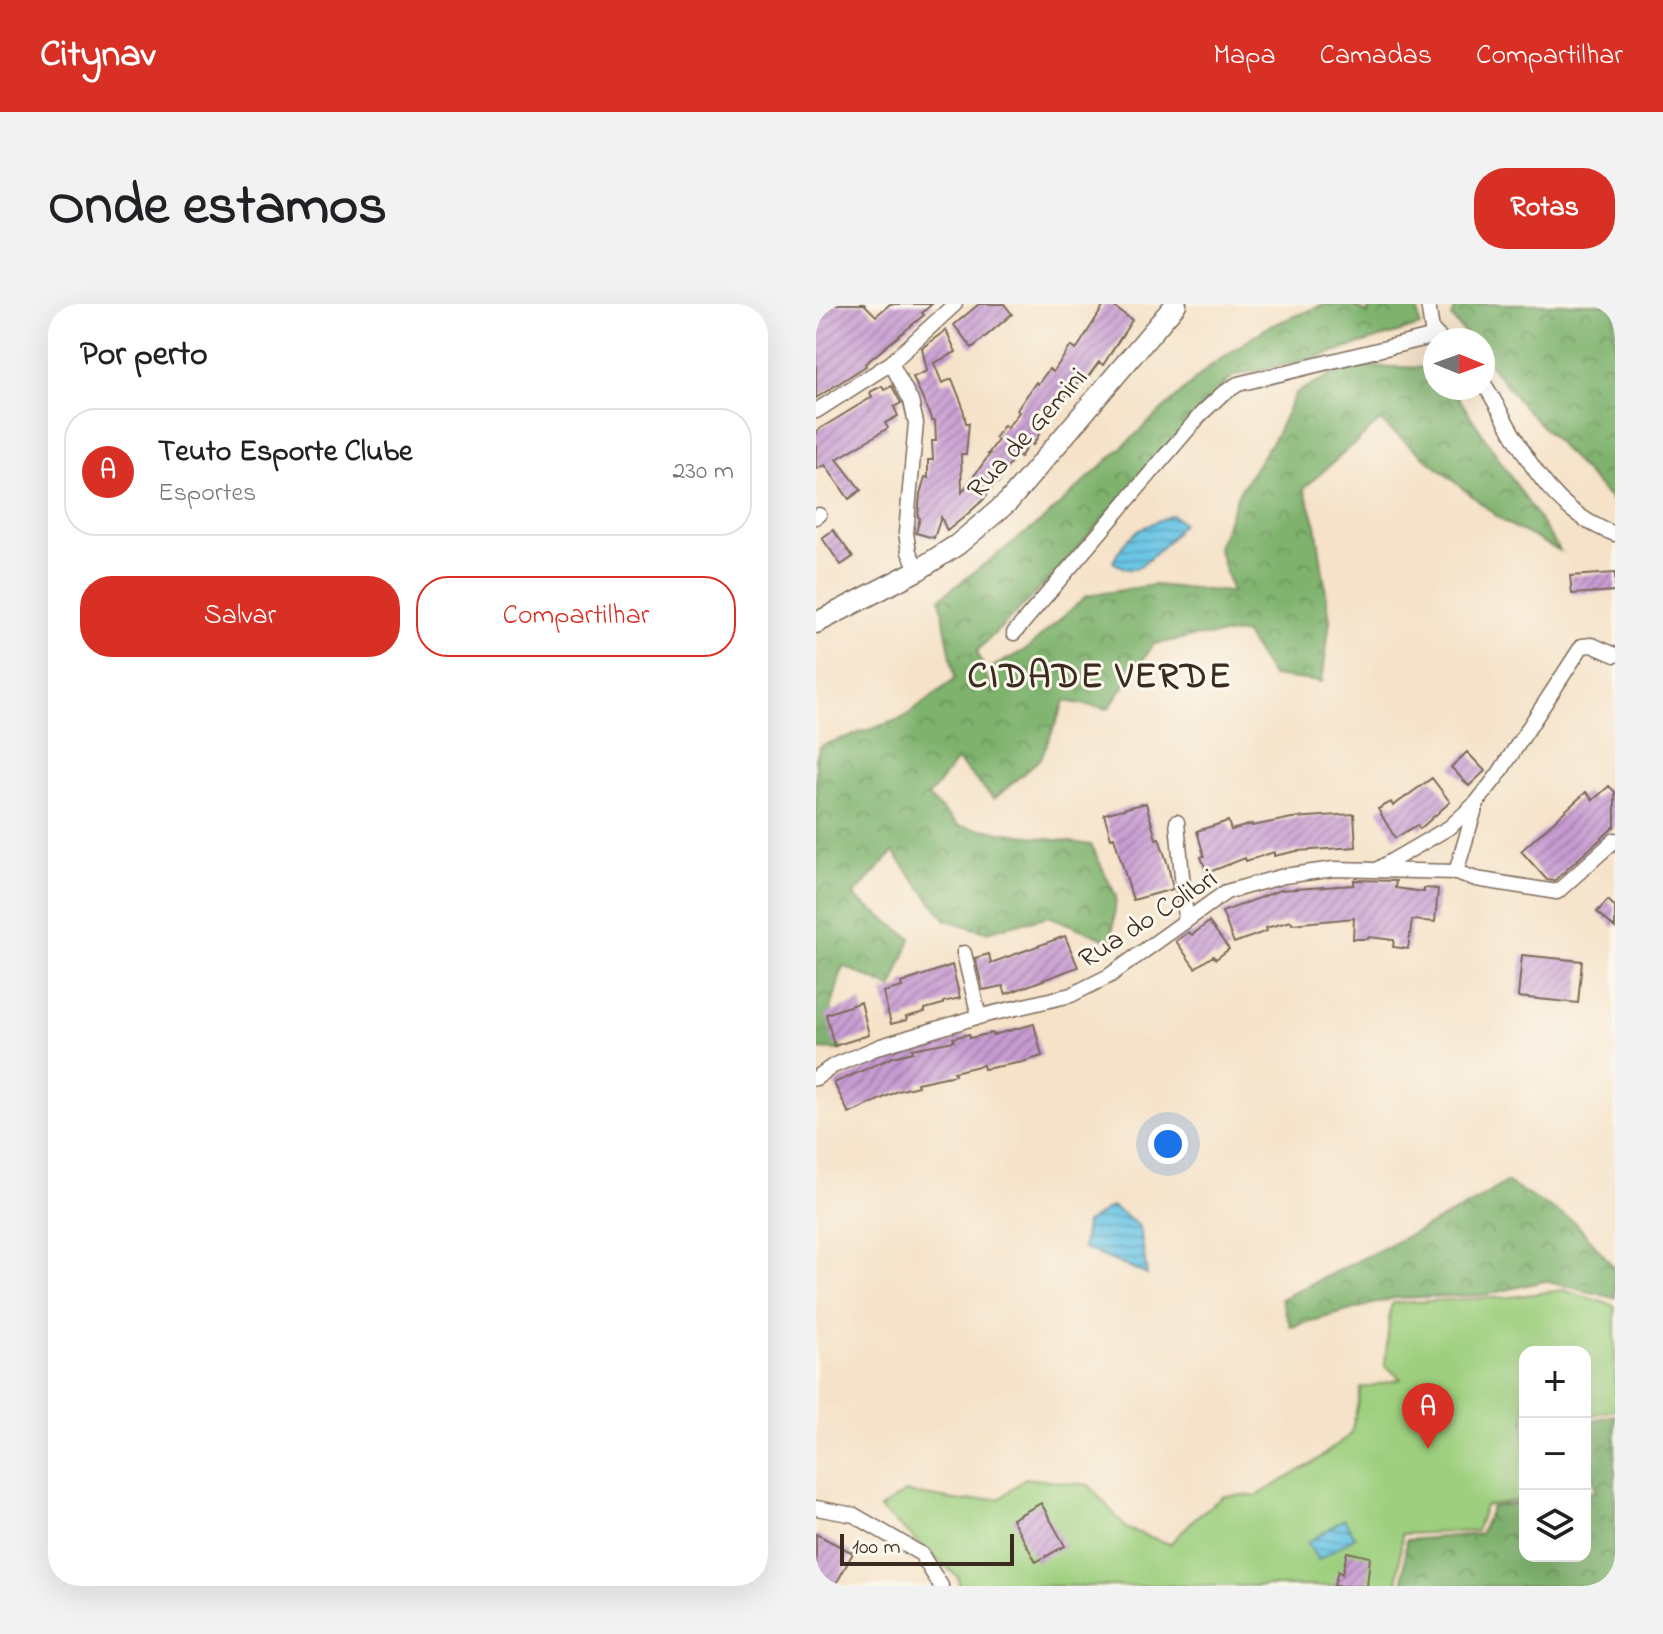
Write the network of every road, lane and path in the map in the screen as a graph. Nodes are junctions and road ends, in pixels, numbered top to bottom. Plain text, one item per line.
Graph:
1 (955, 304) edge
2 (1176, 304) edge
3 (1428, 304) edge
4 (1432, 328) edge
5 (1423, 341) edge
6 (891, 363) junction
7 (1493, 400) edge
8 (816, 411) edge
9 (1615, 534) edge
10 (918, 570) junction
11 (816, 623) edge
12 (1014, 633) dead end
13 (1615, 655) edge
14 (1477, 802) junction
15 (1177, 822) dead end
16 (1615, 840) edge
17 (1376, 870) junction
18 (1456, 872) junction
19 (1186, 919) junction
20 (964, 953) dead end
21 (979, 1017) junction
22 (816, 1078) edge
23 (816, 1508) edge
24 (938, 1585) edge

1 - 6 street
2 - 10 street, Rua de Gemini
3 - 4 street
5 - 12 street
6 - 8 street
6 - 10 street
7 - 9 street
10 - 11 street, Rua de Gemini
13 - 14 street
14 - 17 street
14 - 18 street
15 - 19 street
16 - 18 street, Rua do Colibri
17 - 18 street, Rua do Colibri
17 - 19 street, Rua do Colibri
19 - 21 street, Rua do Colibri
20 - 21 street
21 - 22 street, Rua do Colibri
23 - 24 street

